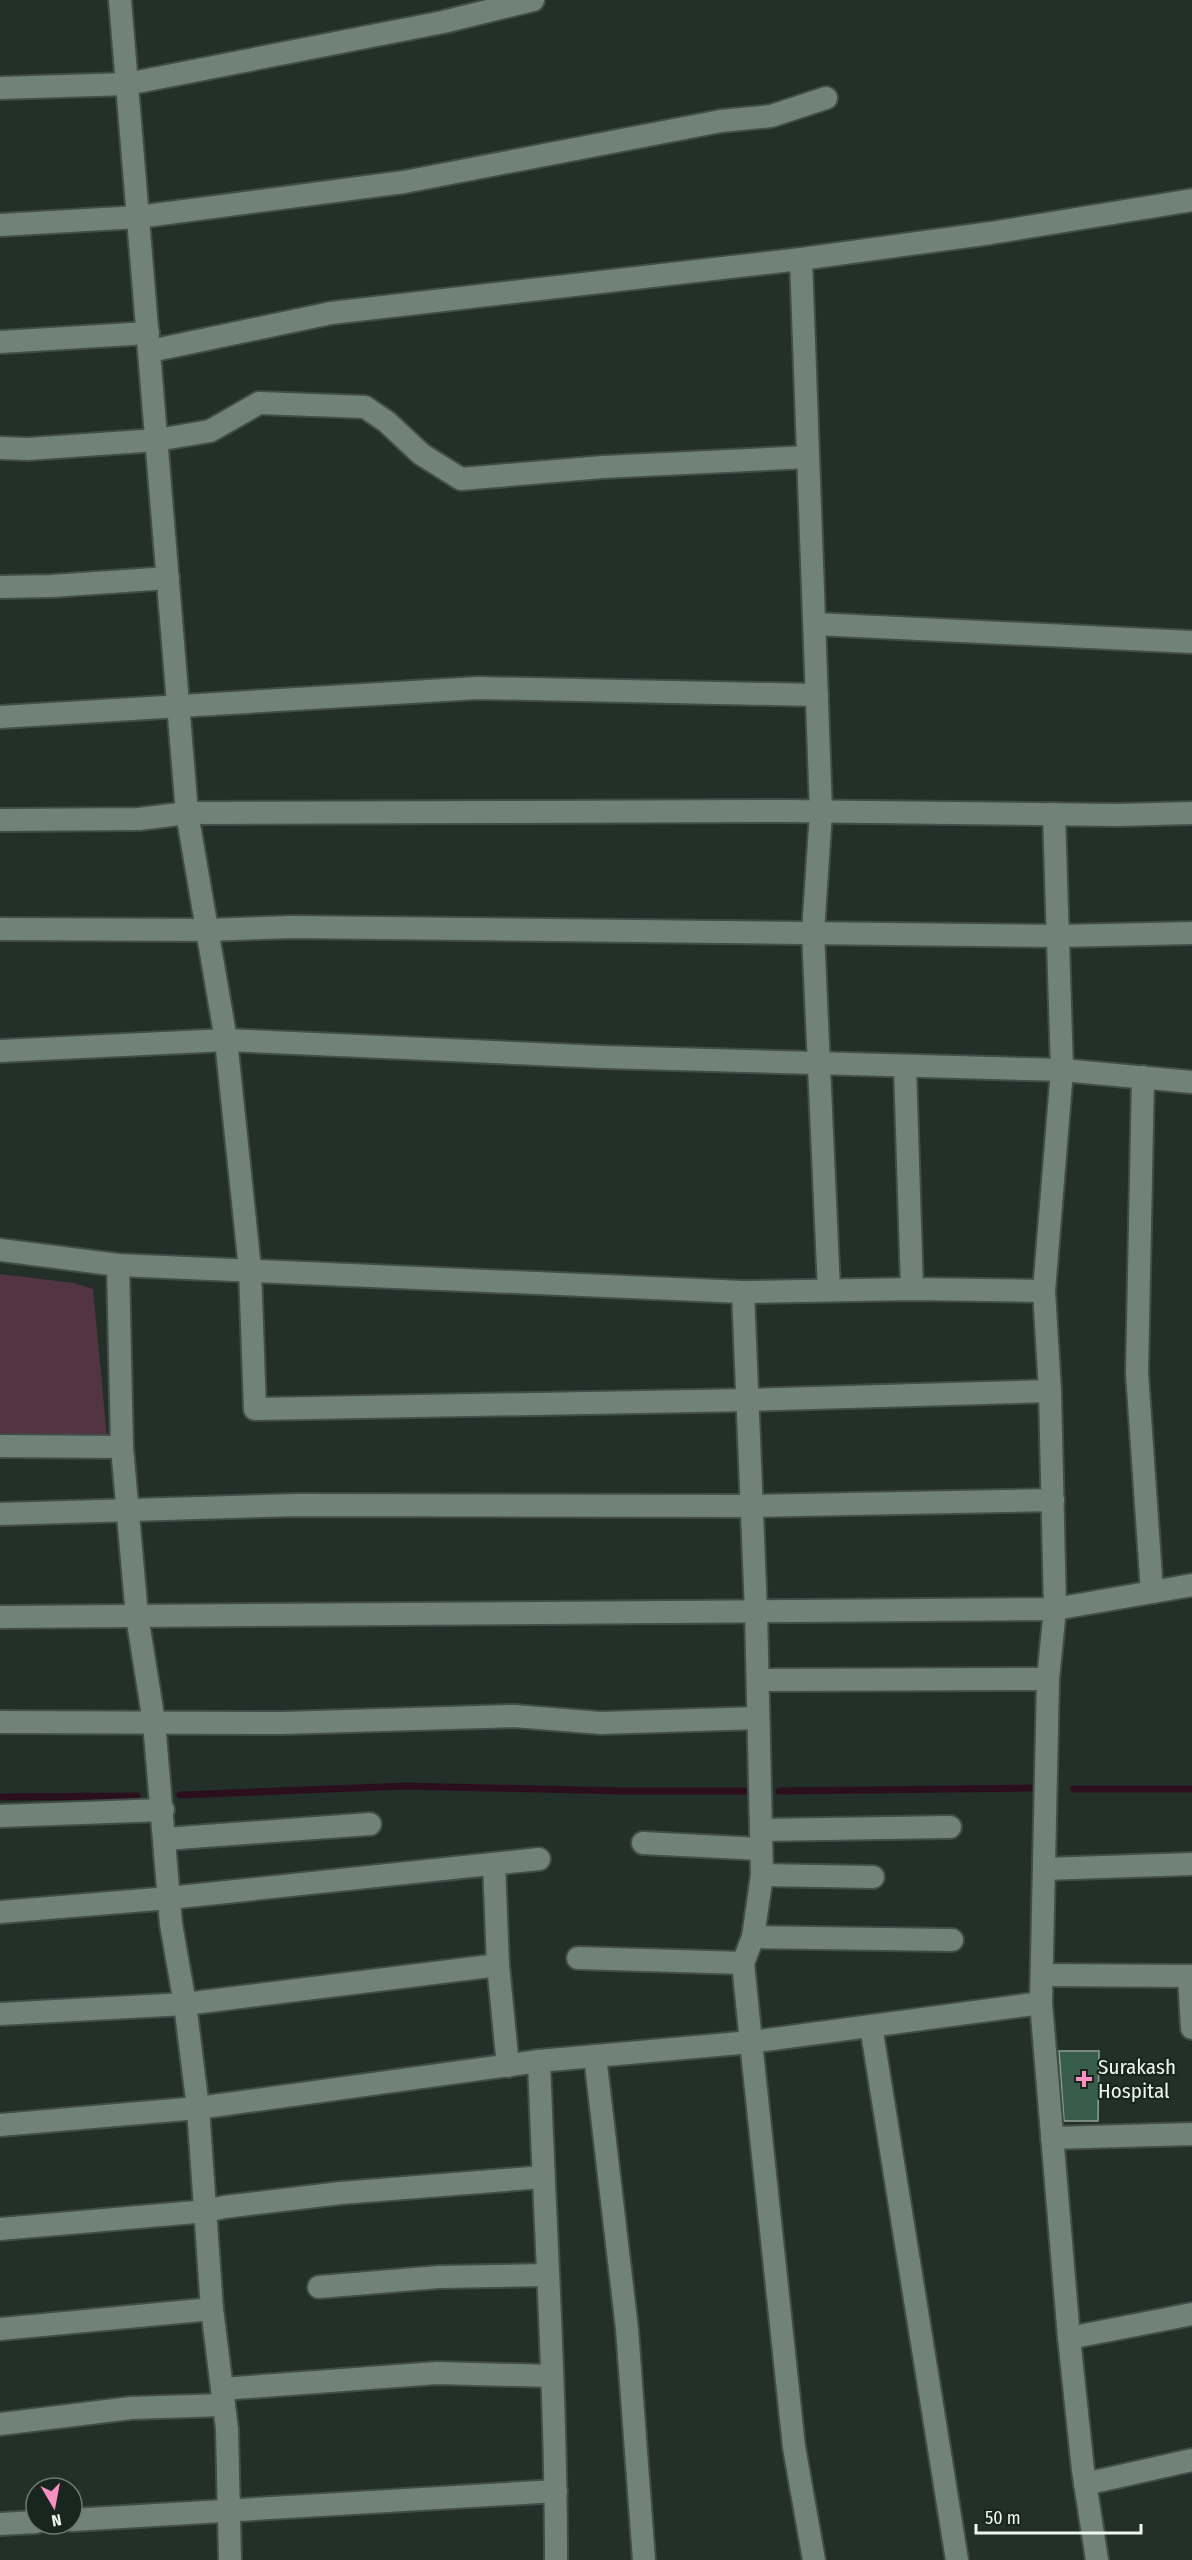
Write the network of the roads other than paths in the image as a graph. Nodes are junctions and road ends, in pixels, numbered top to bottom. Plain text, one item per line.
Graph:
1 (533, 0) edge
2 (123, 3) edge
3 (127, 84) junction
4 (0, 88) edge
5 (826, 98) dead end
6 (1192, 200) edge
7 (138, 217) junction
8 (0, 225) edge
9 (801, 259) junction
10 (0, 342) edge
11 (149, 342) junction
12 (157, 440) junction
13 (0, 448) edge
14 (808, 457) junction
15 (168, 578) junction
16 (0, 587) edge
17 (815, 624) junction
18 (1192, 642) edge
19 (817, 695) junction
20 (178, 708) junction
21 (0, 717) edge
22 (821, 812) junction
23 (187, 813) junction
24 (1192, 813) edge
25 (1054, 814) junction
26 (0, 820) edge
27 (0, 928) edge
28 (207, 930) junction
29 (813, 932) junction
30 (1192, 933) edge
31 (1059, 936) junction
32 (226, 1040) junction
33 (0, 1051) edge
34 (821, 1064) junction
35 (905, 1066) junction
36 (1062, 1070) junction
37 (1143, 1077) junction
38 (1192, 1082) edge
39 (0, 1250) edge
40 (118, 1265) junction
41 (250, 1269) junction
42 (912, 1289) junction
43 (829, 1290) junction
44 (1044, 1291) junction
45 (743, 1292) junction
46 (1050, 1391) junction
47 (748, 1400) junction
48 (0, 1446) edge
49 (122, 1447) junction
50 (1053, 1500) junction
51 (752, 1506) junction
52 (128, 1511) junction
53 (0, 1514) edge
54 (1192, 1585) edge
55 (1152, 1592) junction
56 (1055, 1609) junction
57 (756, 1611) junction
58 (137, 1616) junction
59 (0, 1617) edge
60 (1048, 1679) junction
61 (758, 1680) junction
62 (759, 1718) junction
63 (0, 1722) edge
64 (154, 1722) junction
65 (163, 1810) junction
66 (0, 1816) edge
67 (370, 1824) dead end
68 (950, 1827) dead end
69 (165, 1839) junction
70 (761, 1839) junction
71 (643, 1844) dead end
72 (538, 1859) dead end
73 (494, 1864) junction
74 (1192, 1864) edge
75 (1044, 1869) junction
76 (762, 1875) junction
77 (873, 1877) dead end
78 (169, 1898) junction
79 (0, 1912) edge
80 (753, 1937) junction
81 (952, 1940) dead end
82 (578, 1958) dead end
83 (743, 1963) junction
84 (498, 1965) junction
85 (1041, 1975) junction
86 (1191, 1976) edge
87 (1041, 2003) junction
88 (185, 2004) junction
89 (0, 2014) edge
90 (870, 2026) junction
91 (1192, 2028) edge
92 (751, 2042) junction
93 (595, 2056) junction
94 (538, 2061) junction
95 (508, 2066) junction
96 (198, 2108) junction
97 (0, 2125) edge
98 (1192, 2134) edge
99 (1052, 2138) junction
100 (543, 2177) junction
101 (207, 2211) junction
102 (0, 2229) edge
103 (546, 2276) junction
104 (319, 2287) dead end
105 (212, 2309) junction
106 (1192, 2314) edge
107 (0, 2329) edge
108 (1069, 2338) junction
109 (552, 2376) junction
110 (223, 2397) junction
111 (0, 2424) edge
112 (1192, 2460) edge
113 (1085, 2484) junction
114 (556, 2491) junction
115 (229, 2511) junction
116 (84, 2519) edge
117 (24, 2522) edge
118 (0, 2523) edge
119 (230, 2560) edge
120 (556, 2560) edge
121 (644, 2560) edge
122 (814, 2560) edge
123 (957, 2560) edge
124 (1097, 2560) edge

1 - 3 street
2 - 3 street
3 - 4 street
3 - 7 street
5 - 7 street
6 - 9 street
7 - 8 street
7 - 11 street
9 - 11 street
9 - 14 street
10 - 11 street
11 - 12 street
12 - 13 street
12 - 14 street
12 - 15 street
14 - 17 street
15 - 16 street
15 - 20 street
17 - 18 street
17 - 19 street
19 - 20 street
19 - 22 street
20 - 21 street
20 - 23 street
22 - 23 street
22 - 25 street
22 - 29 street
23 - 26 street
23 - 28 street
24 - 25 street
25 - 31 street
27 - 28 street
28 - 29 street
28 - 32 street
29 - 31 street
29 - 34 street
30 - 31 street
31 - 36 street
32 - 33 street
32 - 34 street
32 - 41 street
34 - 35 street
34 - 43 street
35 - 36 street
35 - 42 street
36 - 37 street
36 - 44 street
37 - 38 street
37 - 55 street
39 - 40 street
40 - 41 street
40 - 49 street
41 - 45 street
41 - 47 street
42 - 43 street
42 - 44 street
43 - 45 street
44 - 46 street
45 - 47 street
46 - 47 street
46 - 50 street
47 - 51 street
48 - 49 street
49 - 52 street
50 - 51 street
50 - 56 street
51 - 52 street
51 - 57 street
52 - 53 street
52 - 58 street
54 - 55 street
55 - 56 street
56 - 57 street
56 - 60 street
57 - 58 street
57 - 61 street
58 - 59 street
58 - 64 street
60 - 61 street
60 - 75 street
61 - 62 street
62 - 64 street
62 - 70 street
63 - 64 street
64 - 65 street
65 - 66 street
65 - 69 street
67 - 69 street
68 - 70 street
69 - 78 street
70 - 71 street
70 - 76 street
72 - 73 street
73 - 78 street
73 - 84 street
74 - 75 street
75 - 85 street
76 - 77 street
76 - 80 street
78 - 79 street
78 - 88 street
80 - 81 street
80 - 83 street
82 - 83 street
83 - 92 street
84 - 88 street
84 - 95 street
85 - 86 street
85 - 87 street
86 - 91 street
87 - 90 street
87 - 99 street
88 - 89 street
88 - 96 street
90 - 92 street
90 - 123 street
92 - 93 street
92 - 122 street
93 - 94 street
93 - 121 street
94 - 95 street
94 - 100 street
95 - 96 street
96 - 97 street
96 - 101 street
98 - 99 street
99 - 108 street
100 - 101 street
100 - 103 street
101 - 102 street
101 - 105 street
103 - 104 street
103 - 109 street
105 - 107 street
105 - 110 street
106 - 108 street
108 - 113 street
109 - 110 street
109 - 114 street
110 - 111 street
110 - 115 street
112 - 113 street
113 - 124 street
114 - 115 street
114 - 120 street
115 - 116 street
115 - 119 street
117 - 118 street

